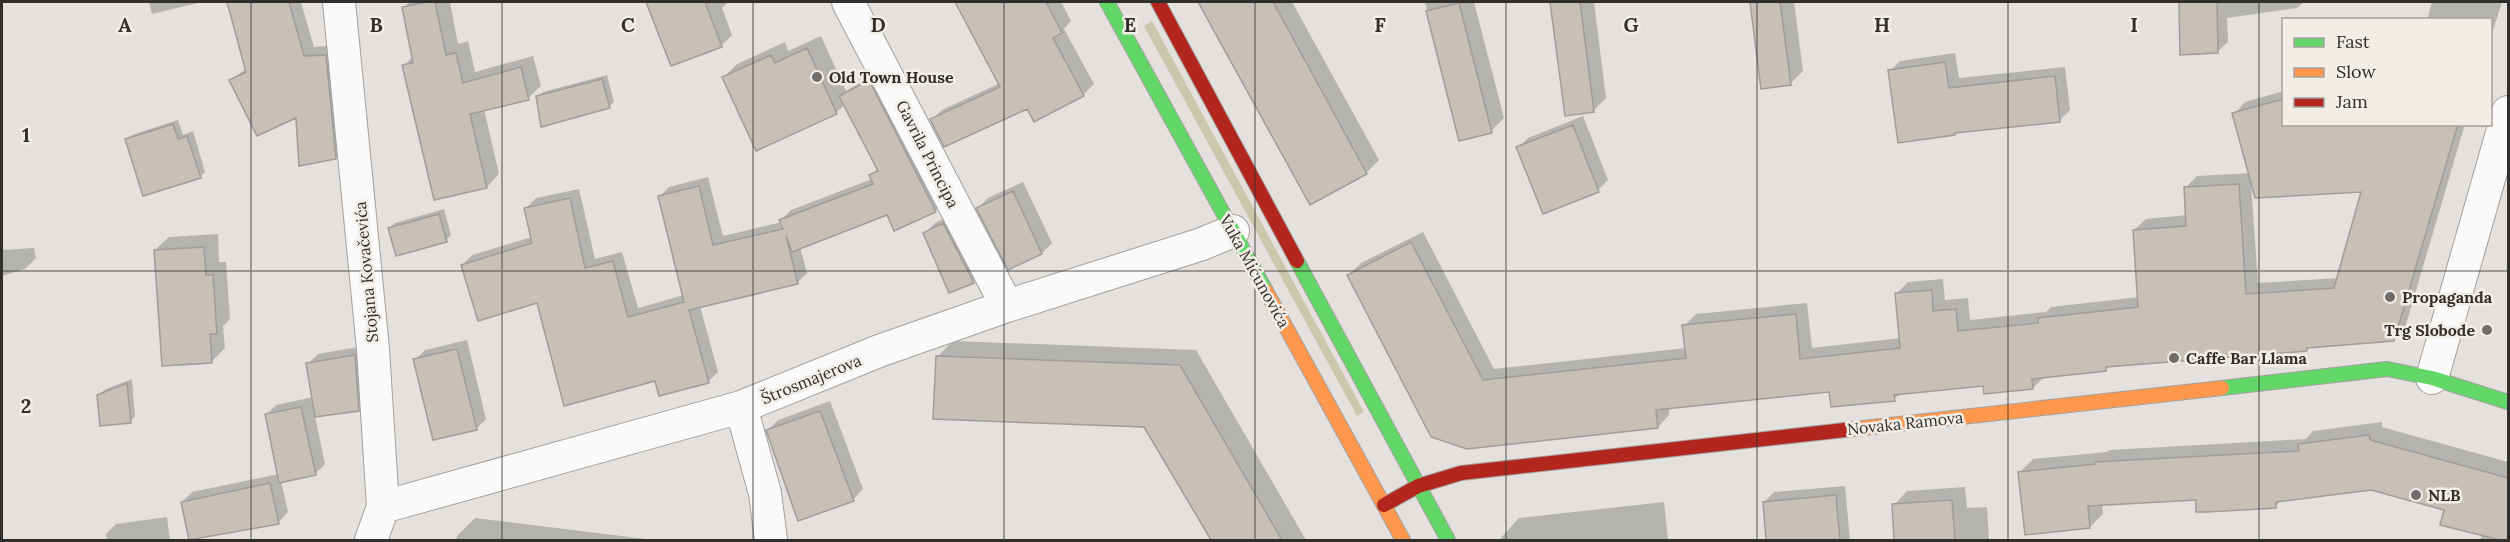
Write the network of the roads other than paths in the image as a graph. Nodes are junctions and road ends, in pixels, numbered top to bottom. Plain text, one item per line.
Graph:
1 (339, 2) edge
2 (848, 2) edge
3 (1107, 2) edge
4 (1158, 2) edge
5 (2508, 112) edge
6 (1233, 231) junction
7 (1007, 306) junction
8 (2432, 378) junction
9 (2508, 402) edge
10 (741, 407) junction
11 (1418, 486) junction
12 (1384, 505) junction
13 (383, 507) junction
14 (371, 540) edge
15 (771, 540) edge
16 (1403, 540) edge
17 (1448, 540) edge

1 - 13 street, Stojana Kovačevića
2 - 7 street, Gavrila Principa
3 - 6 main road, Vuka Mićunovića
4 - 11 main road
5 - 8 street
6 - 7 street, Štrosmajerova
6 - 12 main road, Vuka Mićunovića
7 - 10 street, Štrosmajerova
8 - 9 main road
8 - 11 main road, Novaka Ramova
10 - 13 street, Štrosmajerova
10 - 15 street
11 - 12 main road, Novaka Ramova
11 - 17 main road
12 - 16 main road, Vuka Mićunovića
13 - 14 street, Stojana Kovačevića

